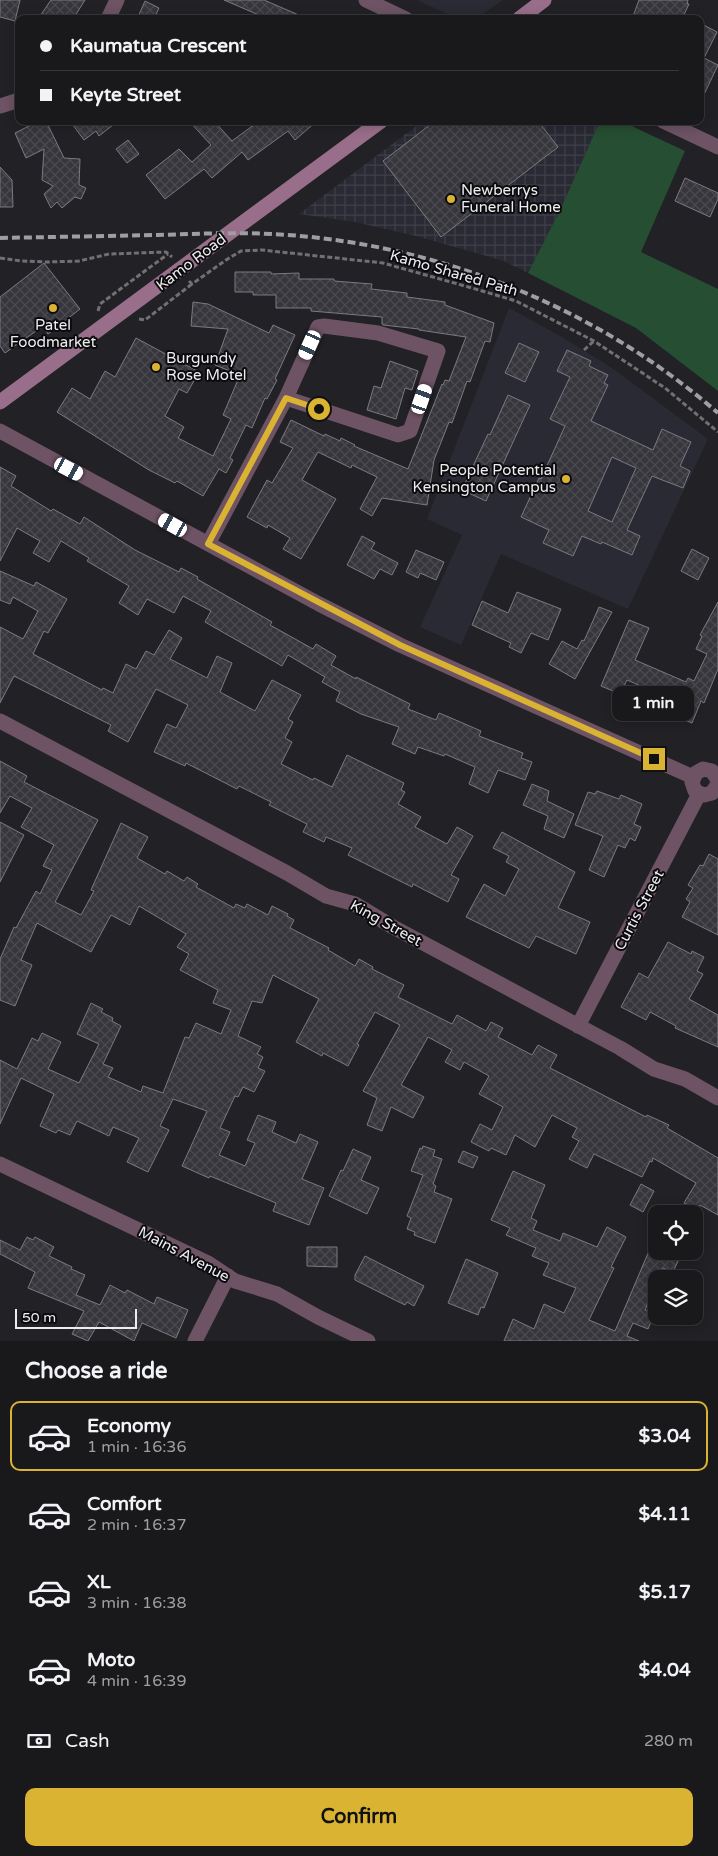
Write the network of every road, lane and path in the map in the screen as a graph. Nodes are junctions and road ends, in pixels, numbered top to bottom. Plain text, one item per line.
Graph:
1 (117, 0) edge
2 (366, 0) edge
3 (544, 0) edge
4 (110, 15) edge
5 (398, 15) edge
6 (524, 15) edge
7 (15, 101) edge
8 (0, 106) edge
9 (376, 125) edge
10 (671, 125) edge
11 (718, 147) edge
12 (168, 254) junction
13 (0, 258) edge
14 (174, 260) dead end
15 (188, 280) dead end
16 (192, 284) junction
17 (98, 312) dead end
18 (139, 319) dead end
19 (594, 341) junction
20 (584, 350) dead end
21 (286, 398) junction
22 (0, 402) edge
23 (0, 431) edge
24 (718, 432) edge
25 (208, 544) junction
26 (0, 721) edge
27 (693, 777) junction
28 (717, 778) edge
29 (699, 794) junction
30 (578, 1026) junction
31 (718, 1098) edge
32 (0, 1164) edge
33 (228, 1276) junction
34 (195, 1341) edge
35 (368, 1341) edge

1 - 4 street
2 - 5 street
3 - 6 main road
7 - 8 street
9 - 22 main road, Kamo Road
10 - 11 street
12 - 13 path
12 - 14 path
12 - 17 path
15 - 16 path
16 - 18 path, Kamo Shared Path
16 - 19 path, Kamo Shared Path
19 - 20 path
19 - 24 path, Kamo Shared Path
21 - 21 street
21 - 25 street
23 - 25 street
25 - 27 street
26 - 30 street, King Street
27 - 28 street
27 - 29 street
28 - 29 street
29 - 30 street, Curtis Street
30 - 31 street, King Street
32 - 33 street, Mains Avenue
33 - 34 street
33 - 35 street, Mains Avenue

